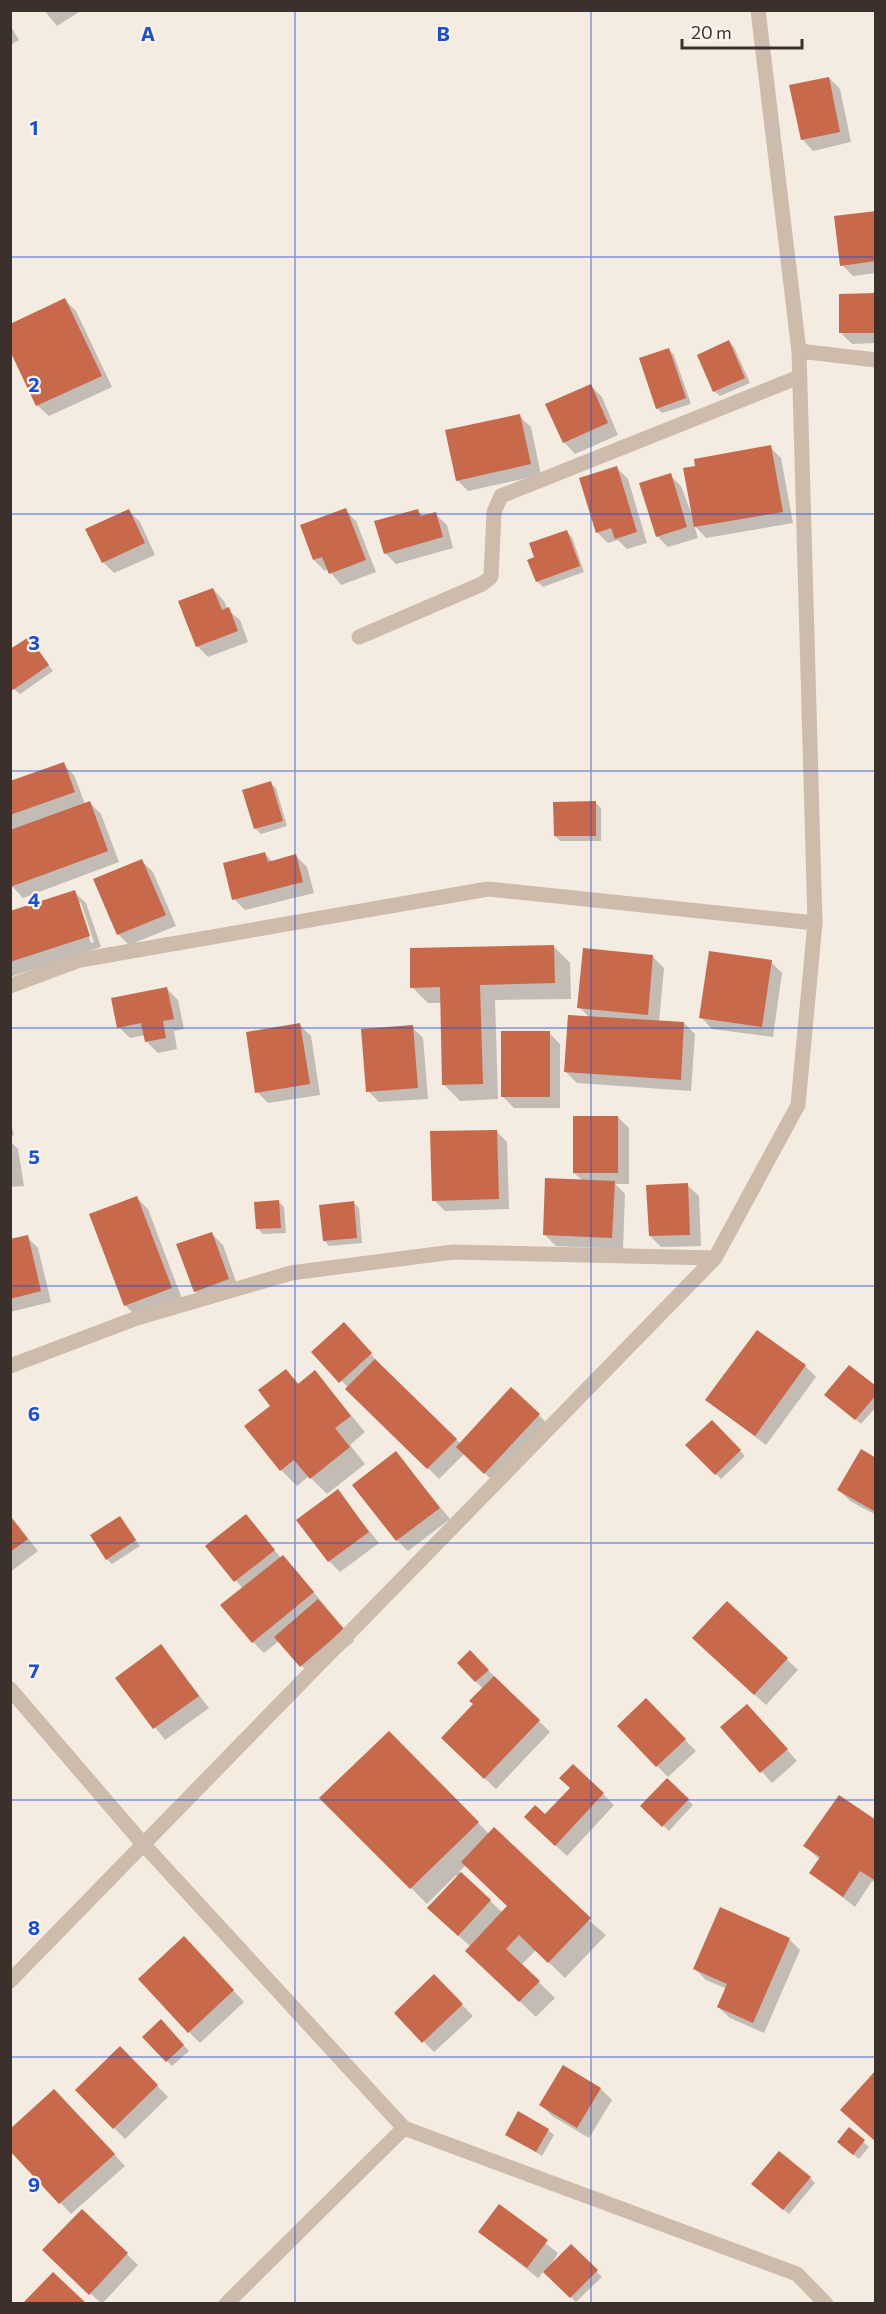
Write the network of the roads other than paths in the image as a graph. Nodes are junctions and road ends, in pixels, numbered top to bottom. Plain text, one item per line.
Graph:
1 (759, 10) edge
2 (799, 351) junction
3 (876, 360) edge
4 (799, 377) junction
5 (359, 637) dead end
6 (815, 923) junction
7 (10, 986) edge
8 (715, 1258) junction
9 (10, 1366) edge
10 (10, 1689) edge
11 (144, 1845) junction
12 (10, 1982) edge
13 (404, 2128) junction
14 (226, 2304) edge
15 (826, 2304) edge

1 - 2 street
2 - 3 street
2 - 4 street
4 - 5 street
4 - 6 street
6 - 7 street
6 - 8 street
8 - 9 street
8 - 11 street
10 - 11 street
11 - 12 street
11 - 13 street
13 - 14 street
13 - 15 street

